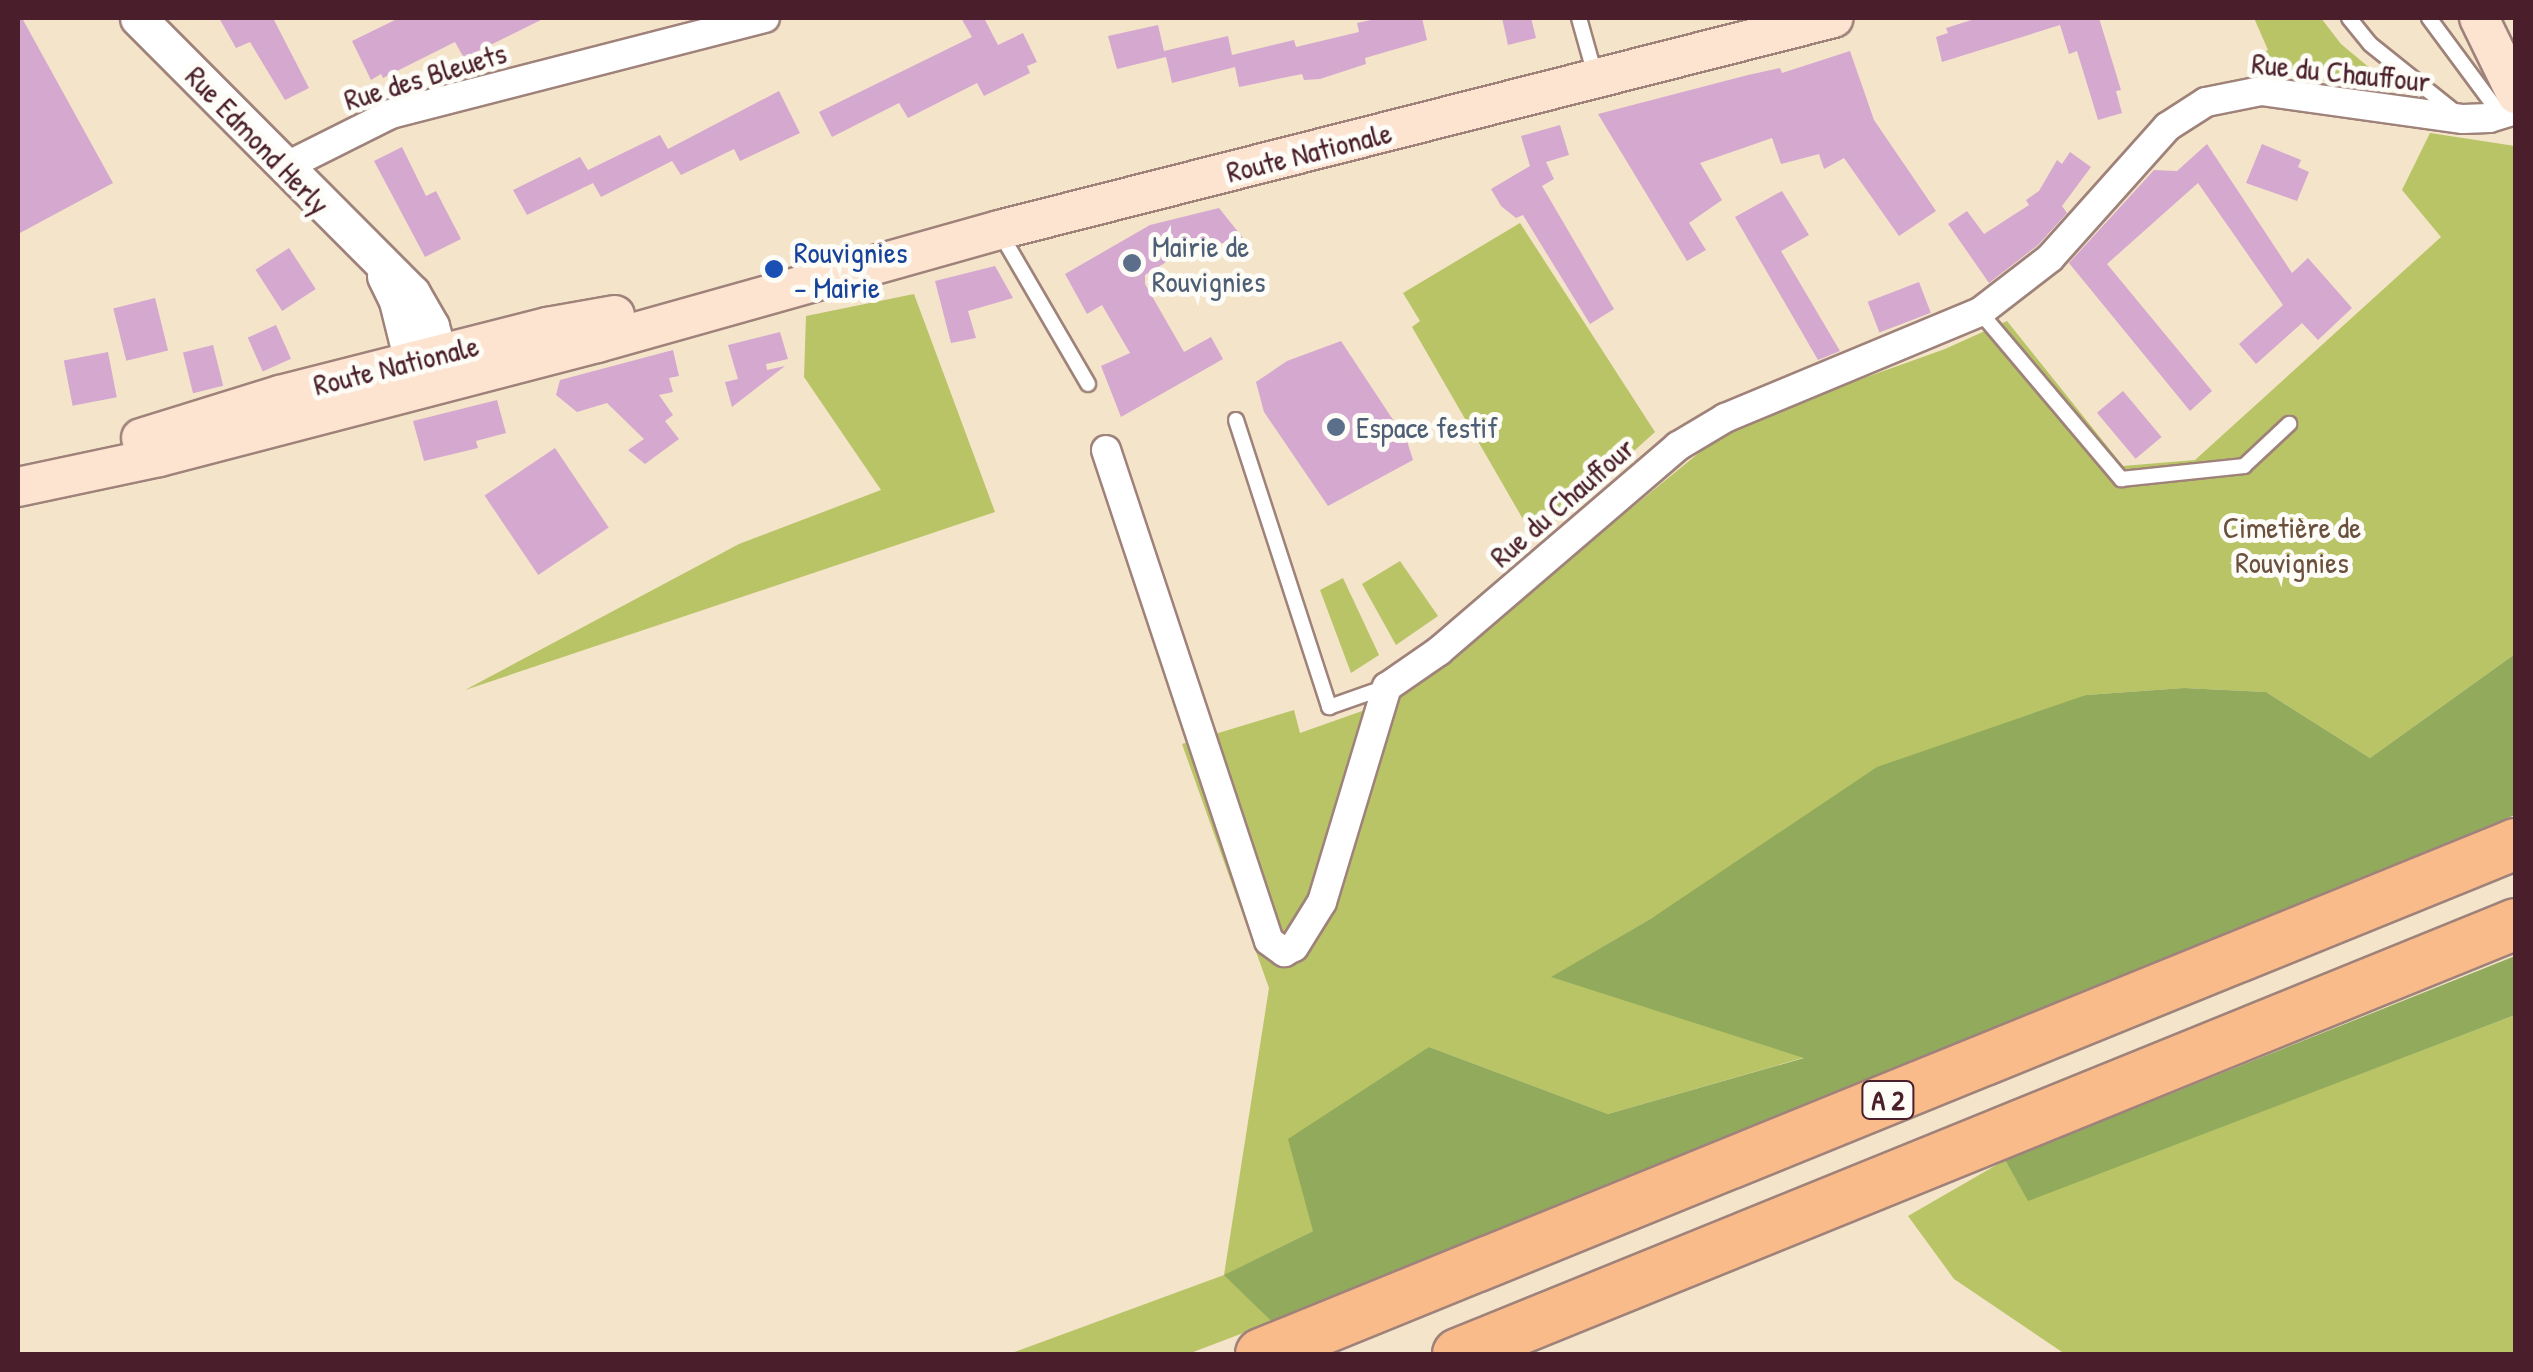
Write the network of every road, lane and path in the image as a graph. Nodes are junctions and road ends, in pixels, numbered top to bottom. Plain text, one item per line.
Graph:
1 (138, 18) edge
2 (765, 18) edge
3 (1579, 18) edge
4 (1834, 18) edge
5 (2349, 18) edge
6 (2429, 18) edge
7 (2480, 18) edge
8 (2498, 18) edge
9 (1596, 78) junction
10 (2512, 102) edge
11 (2462, 118) junction
12 (285, 166) junction
13 (999, 230) junction
14 (1980, 312) junction
15 (429, 372) junction
16 (1088, 384) dead end
17 (1236, 420) dead end
18 (2289, 424) dead end
19 (1106, 450) dead end
20 (18, 485) edge
21 (1387, 686) junction
22 (2516, 844) edge
23 (2516, 924) edge
24 (1261, 1354) edge
25 (1458, 1354) edge

1 - 12 street, Rue Edmond Herly
2 - 12 street, Rue des Bleuets
3 - 9 lane
4 - 9 main road, Route Nationale
5 - 11 lane
6 - 10 lane
7 - 10 main road
8 - 10 main road
9 - 13 main road, Route Nationale
10 - 11 street, Rue du Chauffour
11 - 14 street, Rue du Chauffour
12 - 15 street, Rue Edmond Herly
13 - 15 main road, Route Nationale
13 - 16 lane
14 - 18 lane
14 - 21 street, Rue du Chauffour
15 - 20 main road, Route Nationale
17 - 21 lane
19 - 21 street
22 - 24 highway, A 2
23 - 25 highway, A 2

